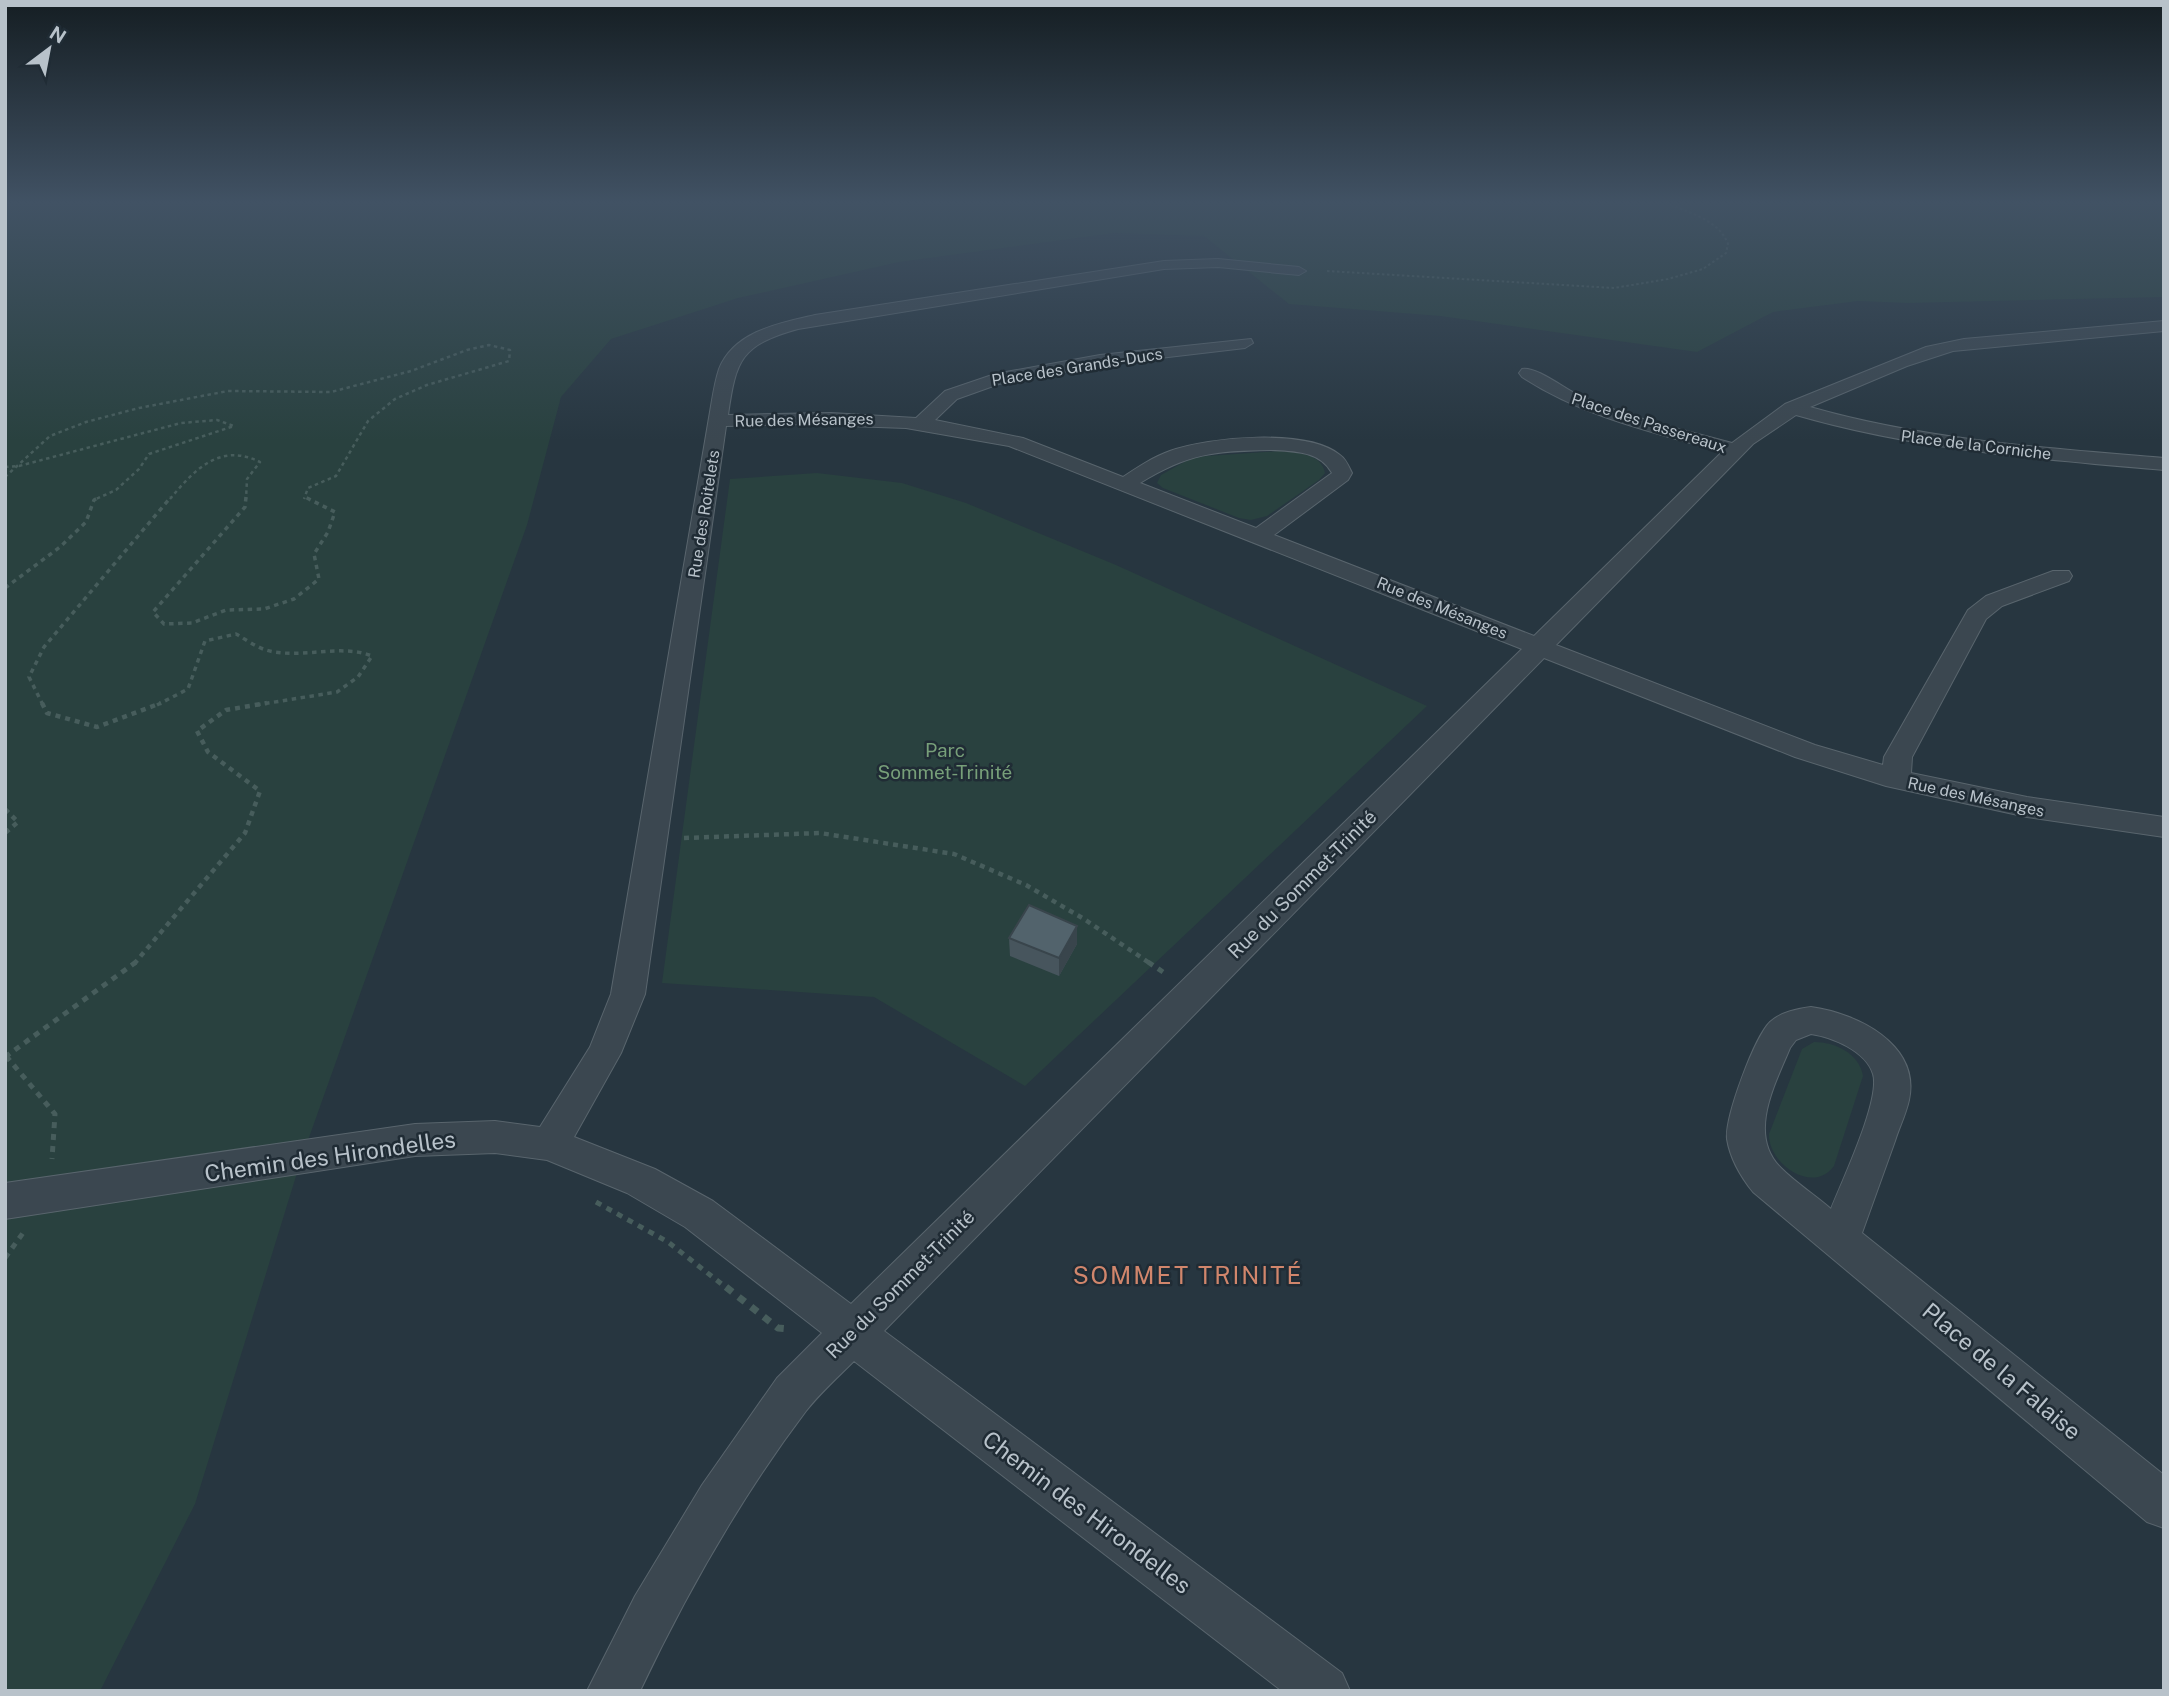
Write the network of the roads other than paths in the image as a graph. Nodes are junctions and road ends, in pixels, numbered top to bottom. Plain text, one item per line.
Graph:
1 (1050, 283) edge
2 (2164, 326) edge
3 (1245, 342) dead end
4 (1528, 373) dead end
5 (1793, 408) junction
6 (718, 421) junction
7 (922, 422) junction
8 (1735, 450) junction
9 (2164, 464) edge
10 (1126, 483) junction
11 (1259, 536) junction
12 (2061, 576) dead end
13 (1539, 647) junction
14 (1896, 780) junction
15 (2164, 827) edge
16 (549, 1144) junction
17 (12, 1215) edge
18 (1840, 1238) junction
19 (852, 1331) junction
20 (2164, 1505) edge
21 (613, 1691) edge
22 (1324, 1691) edge

1 - 6 street, Rue des Roitelets
2 - 5 street, Rue du Sommet-Trinité
3 - 7 street, Place des Grands-Ducs
4 - 8 street, Place des Passereaux
5 - 8 street, Rue du Sommet-Trinité
5 - 9 street, Place de la Corniche
6 - 7 street, Rue des Mésanges
6 - 16 street, Rue des Roitelets
7 - 10 street, Rue des Mésanges
8 - 13 street, Rue du Sommet-Trinité
10 - 11 street, Rue des Mésanges
10 - 11 street
11 - 13 street, Rue des Mésanges
12 - 14 street
13 - 14 street, Rue des Mésanges
13 - 19 street, Rue du Sommet-Trinité
14 - 15 street, Rue des Mésanges
16 - 17 street, Chemin des Hirondelles
16 - 19 street, Chemin des Hirondelles
18 - 18 street, Place de la Falaise
18 - 20 street, Place de la Falaise
19 - 21 street, Rue du Sommet-Trinité
19 - 22 street, Chemin des Hirondelles

